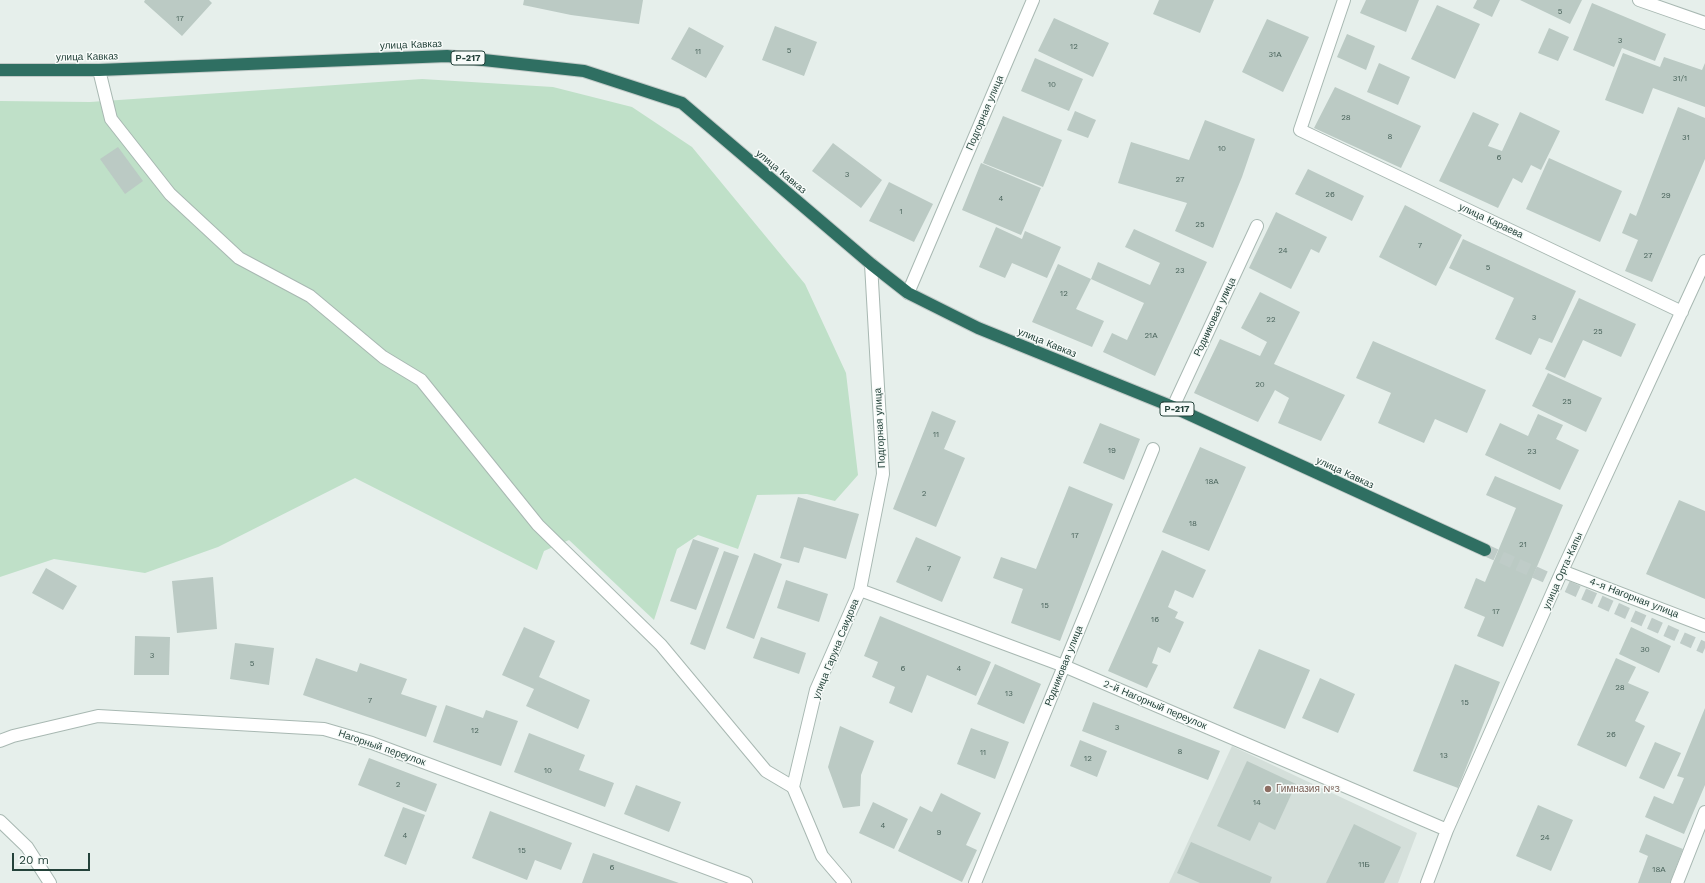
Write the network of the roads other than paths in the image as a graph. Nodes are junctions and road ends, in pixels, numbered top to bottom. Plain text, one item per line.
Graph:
1 (1033, 0) edge
2 (1344, 0) edge
3 (1639, 0) edge
4 (1705, 23) edge
5 (0, 70) edge
6 (99, 70) junction
7 (1257, 226) dead end
8 (1705, 261) edge
9 (871, 264) junction
10 (908, 293) junction
11 (1682, 312) junction
12 (1173, 407) junction
13 (1153, 449) dead end
14 (1485, 550) tunnel mouth
15 (1562, 571) junction
16 (860, 590) junction
17 (1705, 626) edge
18 (1064, 666) junction
19 (0, 741) edge
20 (793, 787) junction
21 (1705, 812) edge
22 (0, 821) edge
23 (1447, 830) junction
24 (50, 883) edge
25 (746, 883) edge
26 (845, 883) edge
27 (975, 883) edge
28 (1426, 883) edge
29 (1678, 883) edge

1 - 10 street, Подгорная улица
2 - 11 street, улица Караева
3 - 4 street
5 - 6 highway, улица Кавказ / Р-217
6 - 9 highway, улица Кавказ / Р-217
6 - 20 street
7 - 12 street, Родниковая улица
8 - 11 street, улица Орта-Капы
9 - 10 highway, улица Кавказ / Р-217
9 - 16 street, Подгорная улица
10 - 12 highway, улица Кавказ / Р-217
11 - 15 street, улица Орта-Капы
12 - 14 highway, улица Кавказ / Р-217
13 - 18 street, Родниковая улица
15 - 17 street, 4-я Нагорная улица
15 - 23 street, улица Орта-Капы
16 - 18 street, 2-й Нагорный переулок
16 - 20 street, улица Гаруна Саидова
18 - 23 street, 2-й Нагорный переулок
18 - 27 street, Родниковая улица
19 - 25 street, Нагорный переулок
20 - 26 street
21 - 29 street
22 - 24 street
23 - 28 street, улица Орта-Капы

